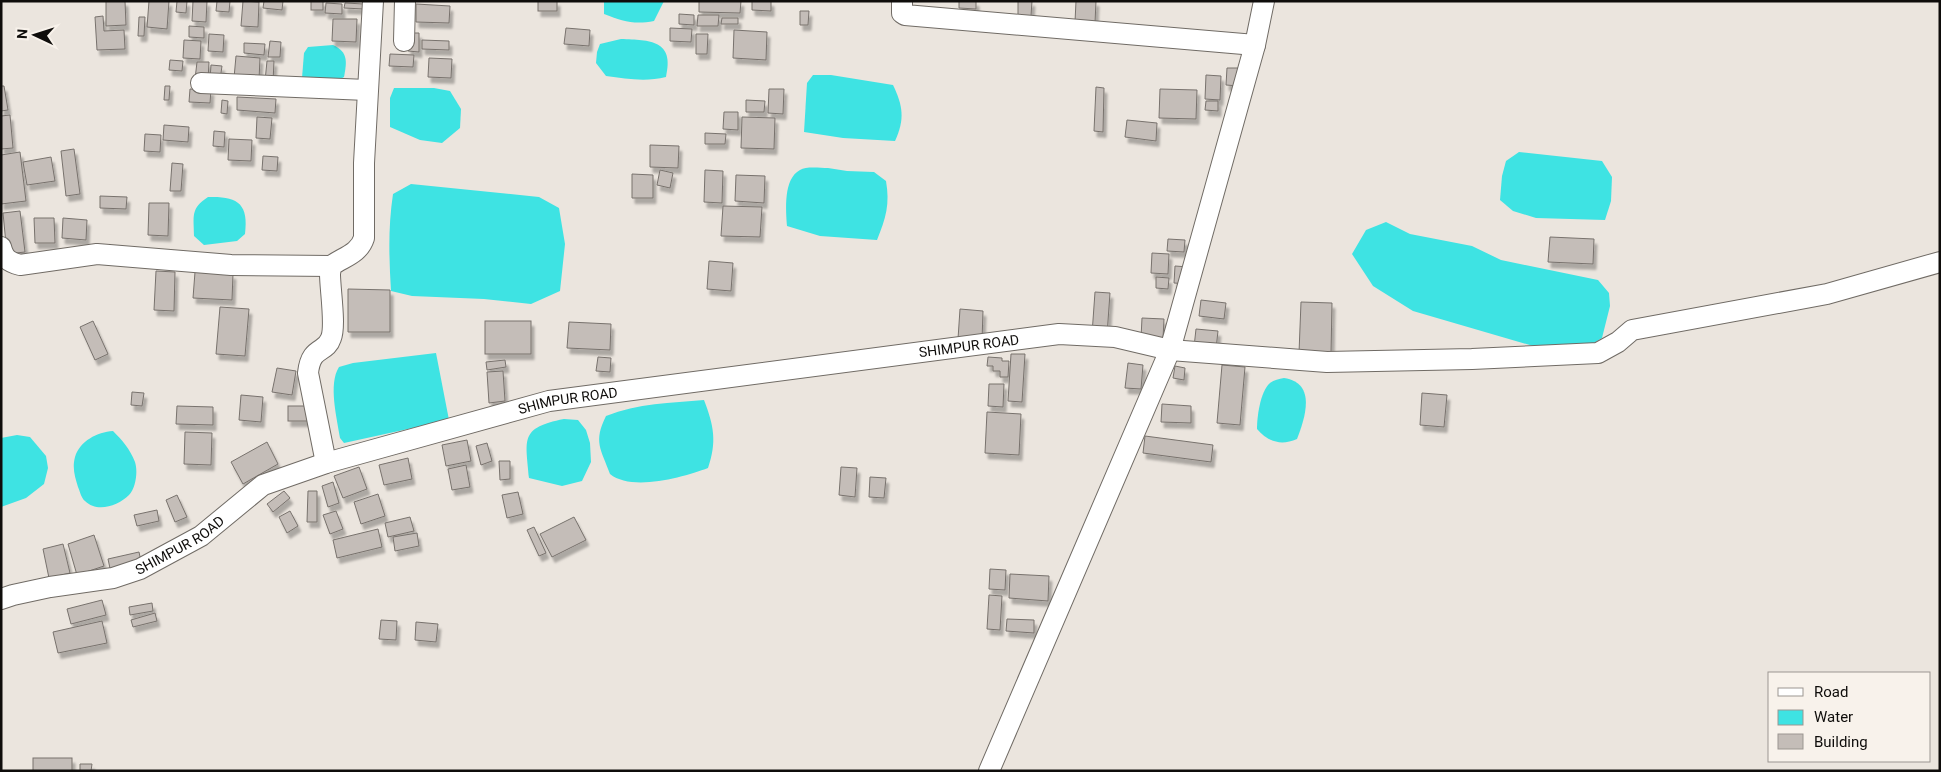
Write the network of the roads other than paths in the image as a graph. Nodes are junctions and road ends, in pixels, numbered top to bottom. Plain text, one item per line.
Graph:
1 (373, 1) edge
2 (405, 1) edge
3 (902, 1) edge
4 (1264, 1) edge
5 (404, 40) dead end
6 (1255, 45) junction
7 (201, 83) dead end
8 (367, 90) junction
9 (2, 252) edge
10 (1940, 262) edge
11 (331, 266) junction
12 (1170, 350) junction
13 (326, 463) junction
14 (1, 599) edge
15 (989, 771) edge

1 - 8 street
2 - 5 street
3 - 6 street
4 - 6 street
6 - 12 street
7 - 8 street
8 - 11 street
9 - 11 street
10 - 12 street, SHIMPUR ROAD
11 - 13 street
12 - 13 street, SHIMPUR ROAD
12 - 15 street
13 - 14 street, SHIMPUR ROAD

